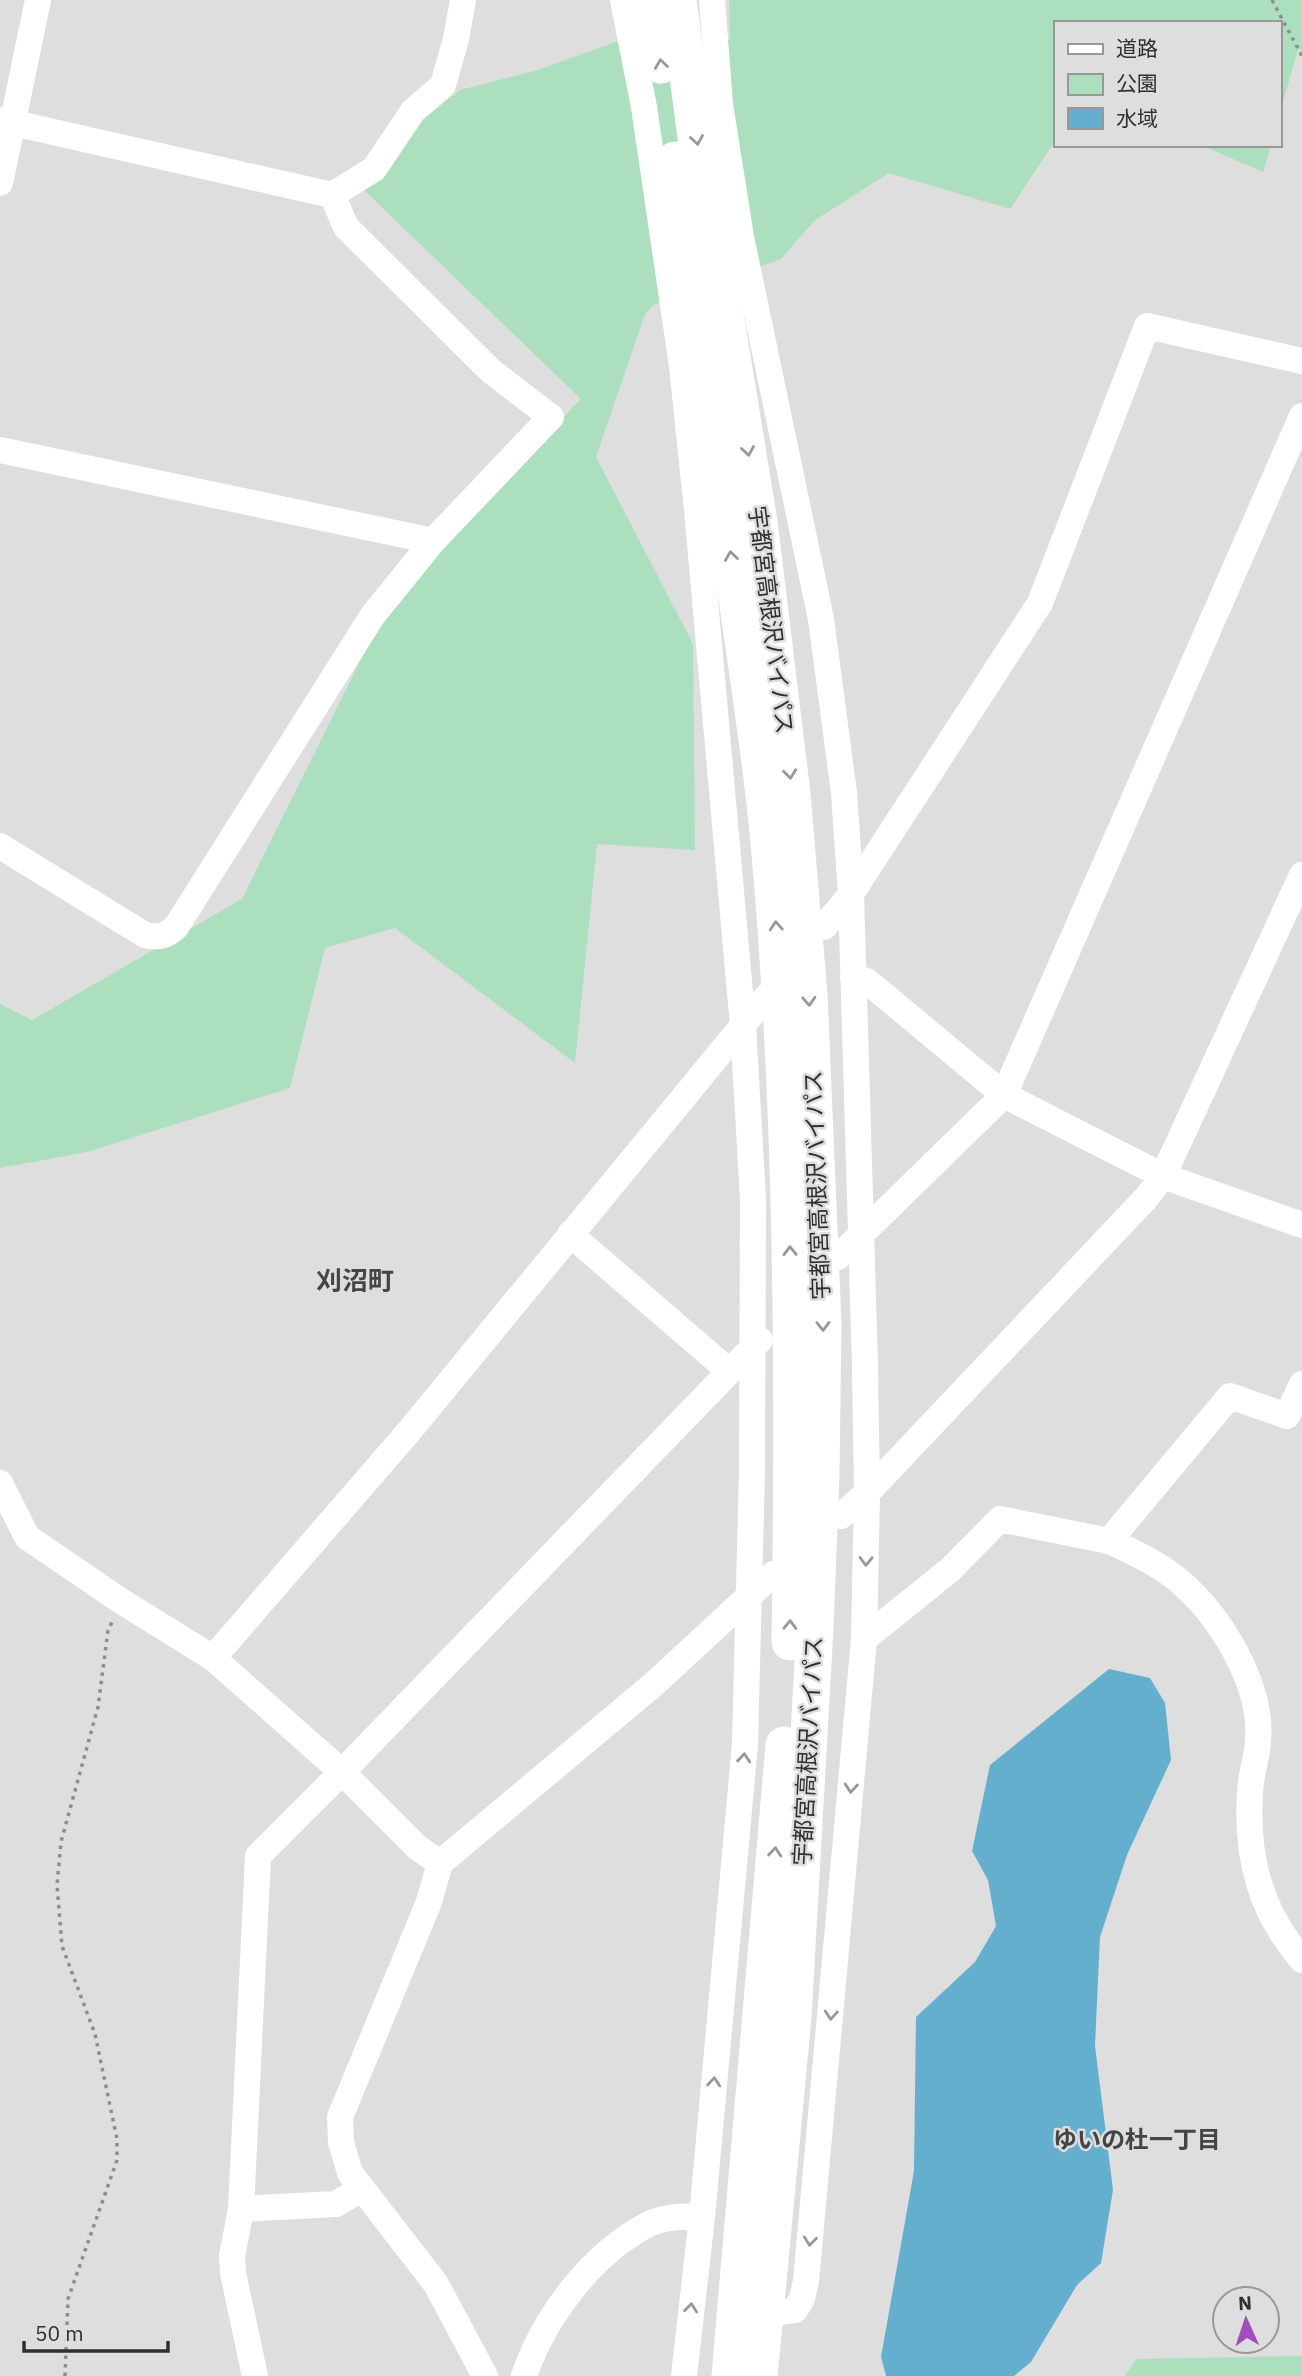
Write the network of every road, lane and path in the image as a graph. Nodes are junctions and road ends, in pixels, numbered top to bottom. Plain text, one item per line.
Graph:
1 (38, 0) edge
2 (463, 0) edge
3 (1272, 0) edge
4 (666, 3) edge
5 (1302, 56) edge
6 (6, 121) edge
7 (0, 183) edge
8 (332, 195) junction
9 (1302, 361) edge
10 (1302, 416) edge
11 (0, 450) edge
12 (433, 541) junction
13 (0, 846) edge
14 (1302, 875) edge
15 (851, 894) junction
16 (824, 927) dead end
17 (853, 977) junction
18 (767, 996) dead end
19 (743, 1026) junction
20 (1004, 1096) junction
21 (1163, 1176) junction
22 (1302, 1225) edge
23 (570, 1234) junction
24 (860, 1234) junction
25 (838, 1257) dead end
26 (780, 1318) dead end
27 (754, 1346) junction
28 (729, 1371) junction
29 (1302, 1384) edge
30 (0, 1483) edge
31 (867, 1493) junction
32 (841, 1516) dead end
33 (1109, 1541) junction
34 (773, 1574) dead end
35 (749, 1595) junction
36 (121, 1601) junction
37 (864, 1639) junction
38 (213, 1658) junction
39 (342, 1772) junction
40 (440, 1863) junction
41 (769, 1920) junction
42 (1302, 1960) edge
43 (789, 2076) junction
44 (362, 2189) junction
45 (241, 2209) junction
46 (702, 2217) junction
47 (782, 2312) junction
48 (65, 2376) edge
49 (255, 2376) edge
50 (485, 2376) edge
51 (524, 2376) edge
52 (684, 2376) edge
53 (708, 2376) edge
54 (730, 2376) edge
55 (759, 2376) edge
56 (783, 2376) edge

1 - 6 street
2 - 8 street
3 - 5 path
4 - 15 street
4 - 19 street
41 -> 4 highway, 宇都宮高根沢バイパス
4 -> 43 highway, 宇都宮高根沢バイパス
6 - 7 street
6 - 8 street
8 - 12 street
9 - 15 street
10 - 20 street
11 - 12 street
12 - 13 street
14 - 21 street
15 - 16 street
15 - 17 street
17 - 20 street
17 - 24 street
18 - 19 street
19 - 23 street
19 - 27 street
20 - 21 street
20 - 24 street
21 - 22 street
21 - 31 street
23 - 28 street
23 - 38 street
24 - 25 street
24 - 31 street
26 - 27 street
27 - 28 street
27 - 35 street
28 - 39 street
29 - 33 street
30 - 36 street
31 - 32 street
31 -> 37 street
33 - 37 street
33 - 42 street
34 - 35 street
35 - 40 street
46 -> 35 street
36 - 38 street
36 - 48 path
37 -> 47 street
38 - 39 street
39 - 40 street
39 - 45 street
40 - 44 street
41 - 53 highway
41 - 54 highway, 宇都宮高根沢バイパス
43 - 47 highway
43 - 55 highway, 宇都宮高根沢バイパス
44 - 45 street
44 - 50 street
45 - 49 street
46 - 51 street
52 -> 46 street
47 - 56 highway

